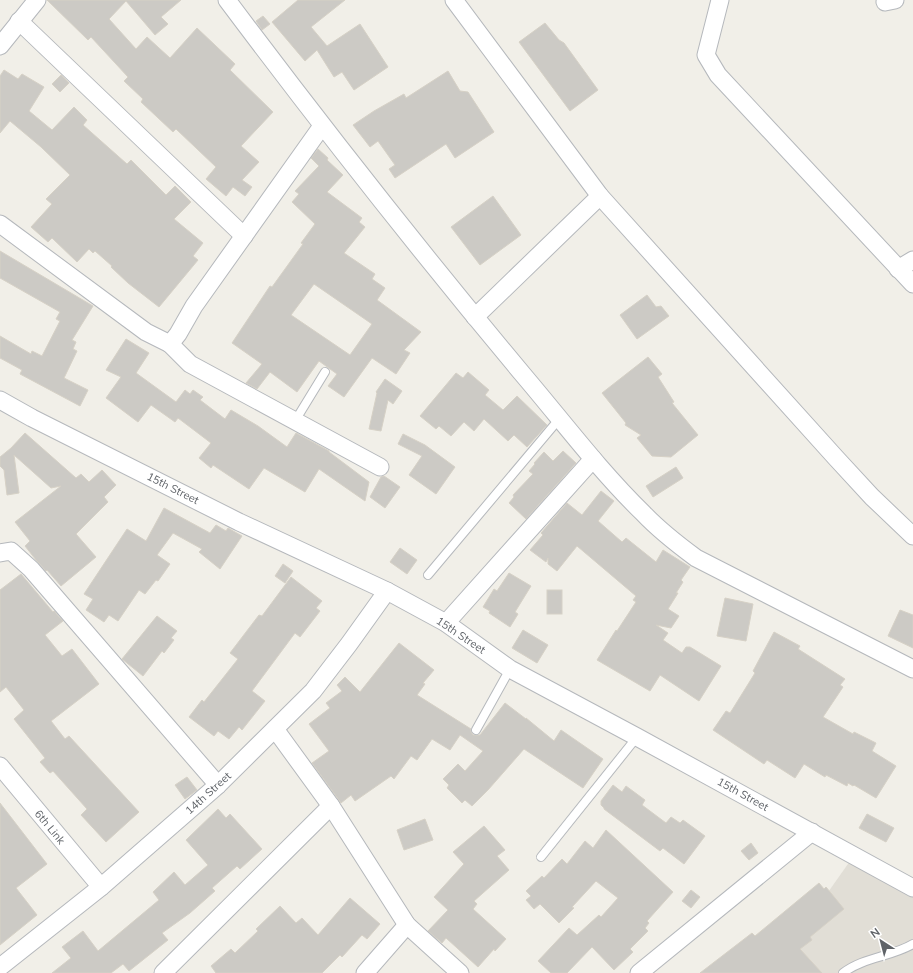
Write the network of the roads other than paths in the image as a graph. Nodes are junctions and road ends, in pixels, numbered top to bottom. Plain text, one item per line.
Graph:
1 (37, 0) edge
2 (227, 0) edge
3 (454, 0) edge
4 (720, 0) edge
5 (19, 21) junction
6 (0, 46) edge
7 (322, 126) junction
8 (600, 196) junction
9 (0, 224) edge
10 (244, 236) junction
11 (913, 260) edge
12 (898, 270) junction
13 (913, 284) edge
14 (474, 317) junction
15 (170, 344) junction
16 (325, 372) dead end
17 (0, 400) edge
18 (560, 418) junction
19 (295, 421) junction
20 (594, 460) junction
21 (380, 467) dead end
22 (913, 536) edge
23 (0, 553) edge
24 (428, 575) dead end
25 (387, 591) junction
26 (446, 623) junction
27 (510, 669) junction
28 (913, 669) edge
29 (275, 729) junction
30 (476, 730) dead end
31 (637, 737) junction
32 (0, 766) edge
33 (218, 785) junction
34 (331, 806) junction
35 (812, 832) junction
36 (541, 857) dead end
37 (101, 887) junction
38 (913, 888) edge
39 (407, 925) junction
40 (913, 944) edge
41 (0, 967) edge
42 (163, 973) edge
43 (365, 973) edge
44 (460, 973) edge
45 (639, 973) edge
46 (843, 973) edge

1 - 5 street
2 - 7 street
3 - 8 street
4 - 12 street
5 - 6 street
5 - 10 street
7 - 10 street
7 - 14 street
8 - 14 street
8 - 22 street
9 - 15 street
10 - 15 street
11 - 12 street
12 - 13 street
14 - 18 street
15 - 19 street
16 - 19 lane
17 - 25 street, 15th Street
18 - 20 street
18 - 24 lane
19 - 21 street
20 - 26 street
20 - 28 street
23 - 33 street
25 - 26 street, 15th Street
25 - 29 street, 14th Street
26 - 27 street, 15th Street
27 - 30 lane
27 - 31 street, 15th Street
29 - 33 street, 14th Street
29 - 34 street
31 - 35 street, 15th Street
31 - 36 lane
32 - 37 street, 6th Link
33 - 37 street, 14th Street
34 - 39 street
34 - 42 street
35 - 38 street, 15th Street
35 - 45 street
37 - 41 street, 14th Street
39 - 43 street
39 - 44 street
40 - 46 lane

